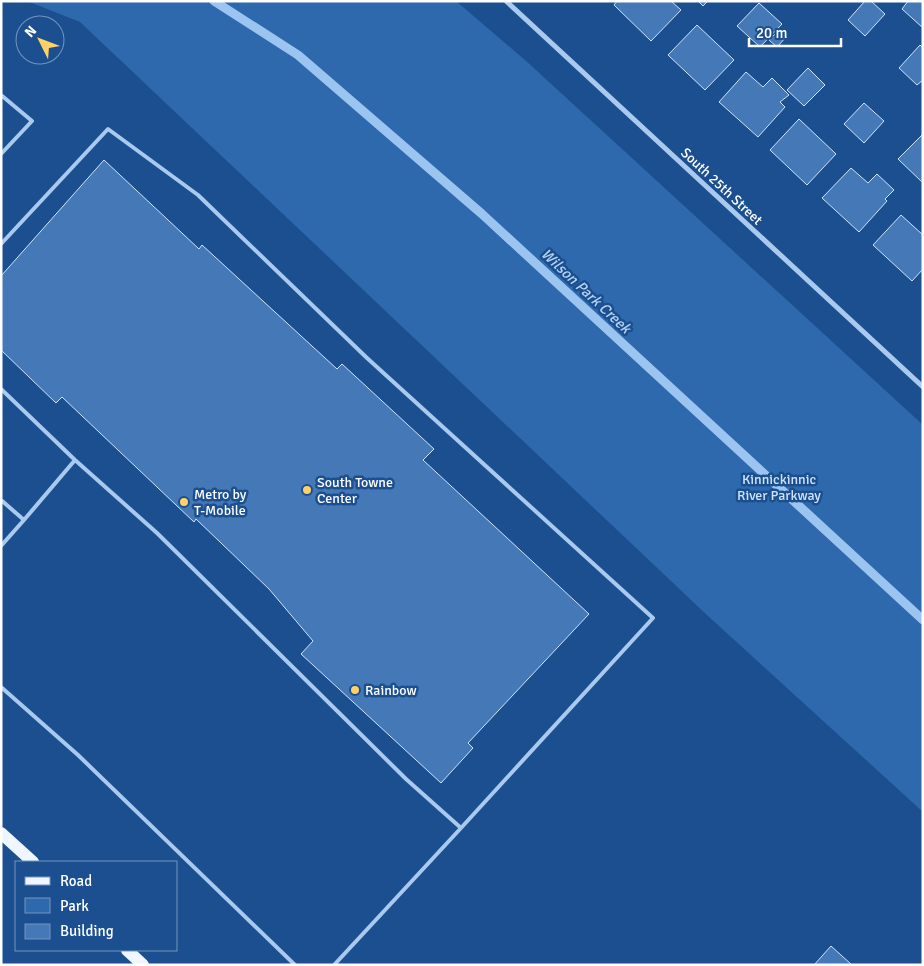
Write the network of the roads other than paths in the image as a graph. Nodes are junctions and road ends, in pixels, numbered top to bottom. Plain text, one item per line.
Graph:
1 (506, 1) edge
2 (1, 95) edge
3 (1, 154) edge
4 (1, 244) edge
5 (923, 388) edge
6 (1, 389) edge
7 (75, 460) junction
8 (1, 500) edge
9 (24, 520) junction
10 (1, 546) edge
11 (1, 687) edge
12 (461, 828) junction
13 (1, 833) edge
14 (31, 861) edge
15 (128, 951) edge
16 (144, 965) edge
17 (295, 965) edge
18 (334, 965) edge

1 - 5 street, South 25th Street
2 - 3 lane
4 - 12 lane
6 - 7 lane
7 - 9 lane
7 - 12 lane
8 - 9 lane
9 - 10 lane
11 - 17 lane
12 - 18 lane
13 - 14 main road
15 - 16 main road

